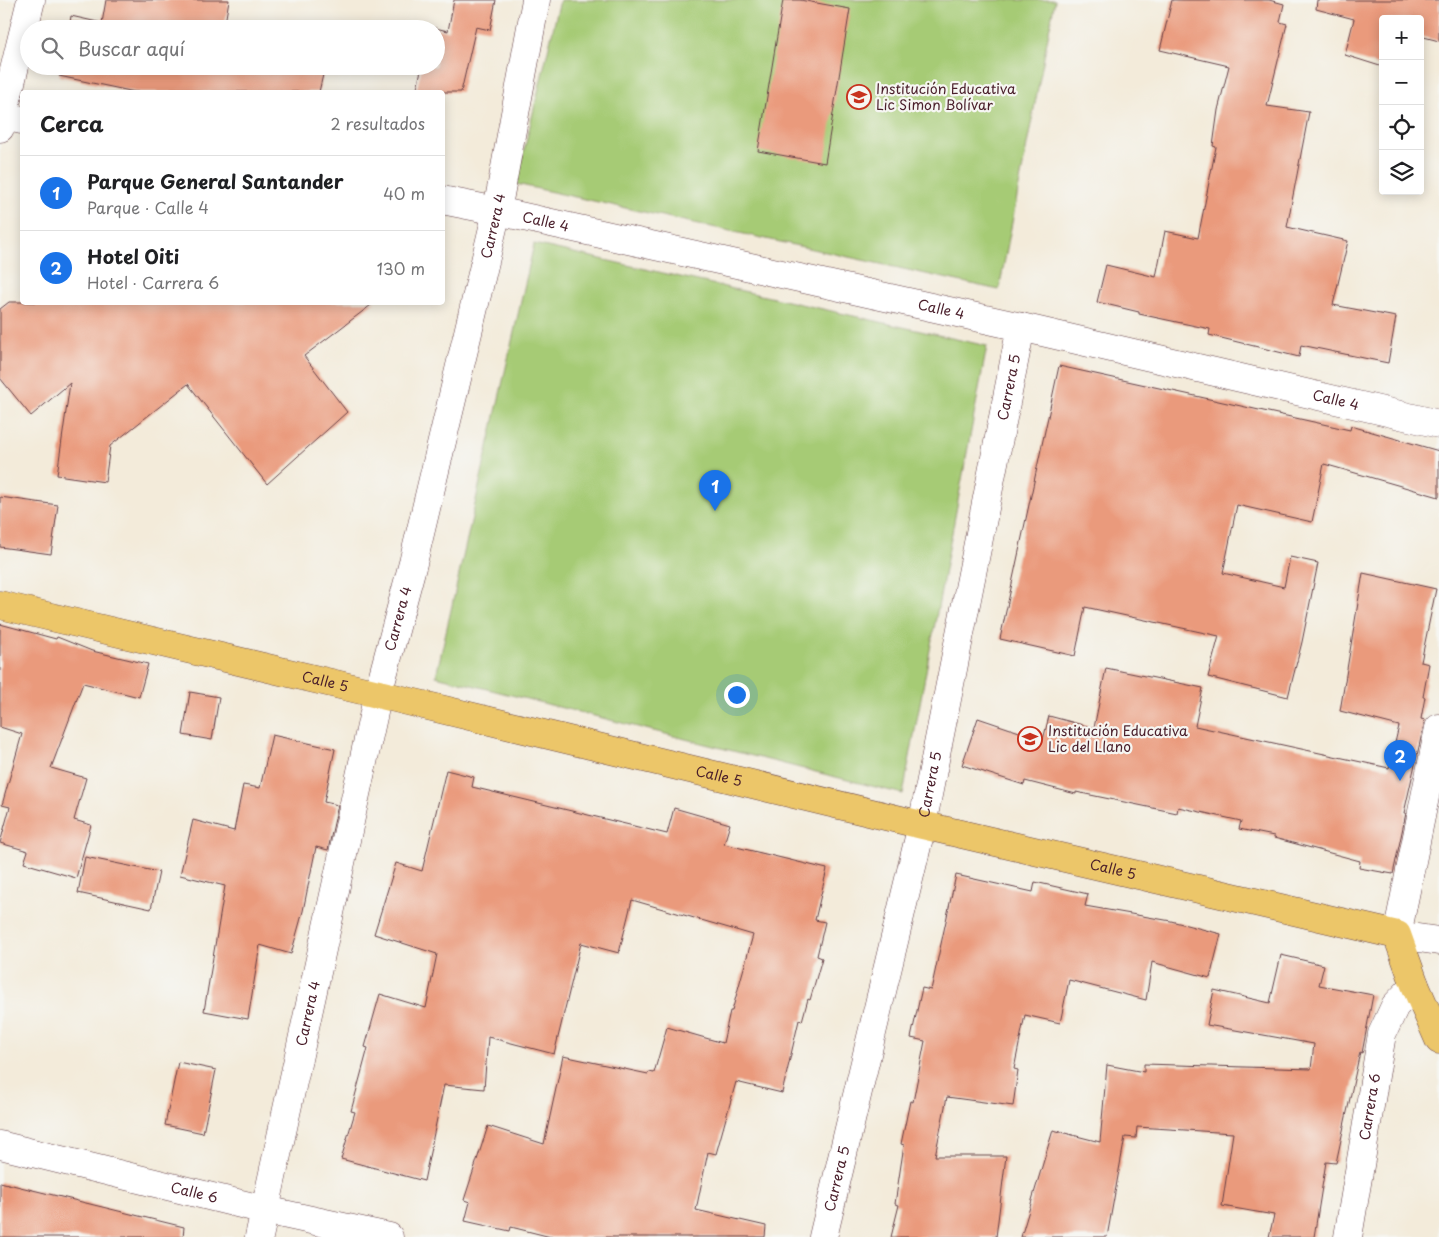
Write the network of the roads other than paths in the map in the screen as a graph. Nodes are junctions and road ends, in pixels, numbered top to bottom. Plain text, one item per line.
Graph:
1 (31, 0) edge
2 (536, 0) edge
3 (27, 20) edge
4 (20, 53) edge
5 (6, 120) edge
6 (445, 201) edge
7 (497, 211) junction
8 (1021, 327) junction
9 (1439, 424) edge
10 (0, 605) edge
11 (378, 694) junction
12 (1439, 728) edge
13 (922, 825) junction
14 (1397, 935) junction
15 (1439, 941) edge
16 (1415, 985) junction
17 (1439, 1040) edge
18 (0, 1145) edge
19 (265, 1210) junction
20 (259, 1237) edge
21 (389, 1237) edge
22 (823, 1237) edge
23 (1348, 1237) edge

1 - 3 street
2 - 7 street, Carrera 4
4 - 5 street
6 - 7 street, Calle 4
7 - 8 street, Calle 4
7 - 11 street, Carrera 4
8 - 9 street, Calle 4
8 - 13 street, Carrera 5
10 - 11 main road, Calle 5
11 - 13 main road, Calle 5
11 - 19 street, Carrera 4
12 - 14 street
13 - 14 main road, Calle 5
13 - 22 street, Carrera 5
14 - 15 street, Calle 5
14 - 16 main road
16 - 17 main road
16 - 23 street, Carrera 6
18 - 19 street, Calle 6
19 - 20 street, Carrera 4
19 - 21 street, Calle 6

